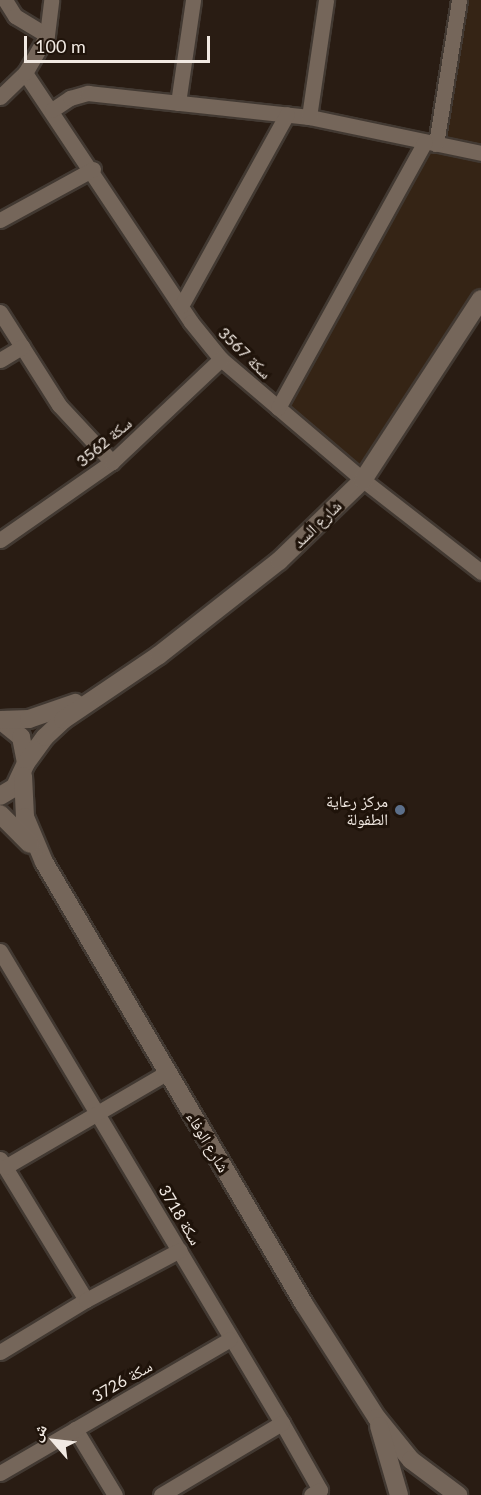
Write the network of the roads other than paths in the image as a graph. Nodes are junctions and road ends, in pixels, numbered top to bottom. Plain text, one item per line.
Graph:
1 (5, 0) edge
2 (51, 0) edge
3 (193, 0) edge
4 (326, 0) edge
5 (459, 0) edge
6 (47, 35) junction
7 (25, 74) junction
8 (0, 97) edge
9 (178, 103) junction
10 (52, 110) junction
11 (287, 114) junction
12 (309, 117) junction
13 (430, 143) junction
14 (481, 153) edge
15 (93, 170) junction
16 (0, 220) edge
17 (481, 299) edge
18 (181, 306) junction
19 (0, 312) edge
20 (22, 347) junction
21 (221, 359) junction
22 (0, 360) edge
23 (278, 408) junction
24 (112, 462) junction
25 (363, 480) junction
26 (0, 540) edge
27 (481, 572) edge
28 (96, 694) junction
29 (0, 720) edge
30 (25, 770) junction
31 (0, 796) edge
32 (0, 814) edge
33 (44, 862) junction
34 (0, 951) edge
35 (166, 1073) junction
36 (99, 1113) junction
37 (2, 1163) edge
38 (180, 1250) junction
39 (86, 1300) junction
40 (230, 1339) junction
41 (0, 1352) edge
42 (376, 1418) junction
43 (282, 1423) junction
44 (75, 1429) junction
45 (0, 1473) edge
46 (115, 1495) edge
47 (161, 1495) edge
48 (311, 1495) edge
49 (399, 1495) edge
50 (458, 1495) edge

1 - 6 street
2 - 6 street
3 - 9 street
4 - 12 street
5 - 13 street
6 - 7 street
7 - 8 street
7 - 10 street, سكة 3567
9 - 10 street
9 - 11 street
10 - 15 street, سكة 3567
11 - 12 street
11 - 18 street
12 - 13 street
13 - 14 street
13 - 23 street
15 - 16 street
15 - 18 street, سكة 3567
17 - 25 street, شارع السد
18 - 21 street, سكة 3567
19 - 20 street
20 - 22 street
20 - 24 street
21 - 23 street, سكة 3567
21 - 24 street, سكة 3562
23 - 25 street, سكة 3567
24 - 26 street, سكة 3562
25 - 27 street, سكة 3567
25 - 28 street, شارع السد
28 - 29 street, شارع السد
28 - 30 street, شارع السد
29 - 30 street, شارع الوفاء
30 - 31 street, شارع السد
30 - 33 street, شارع الوفاء
32 - 33 street, شارع الوفاء
33 - 35 street, شارع الوفاء
34 - 36 street, سكة 3718
35 - 36 street
35 - 42 street, شارع الوفاء
36 - 37 street
36 - 38 street, سكة 3718
37 - 39 street
38 - 39 street
38 - 40 street, سكة 3718
39 - 41 street
40 - 43 street, سكة 3718
40 - 44 street, سكة 3726
42 - 49 street
42 - 50 street
43 - 47 street
43 - 48 street, سكة 3718
44 - 45 street, سكة 3726
44 - 46 street

